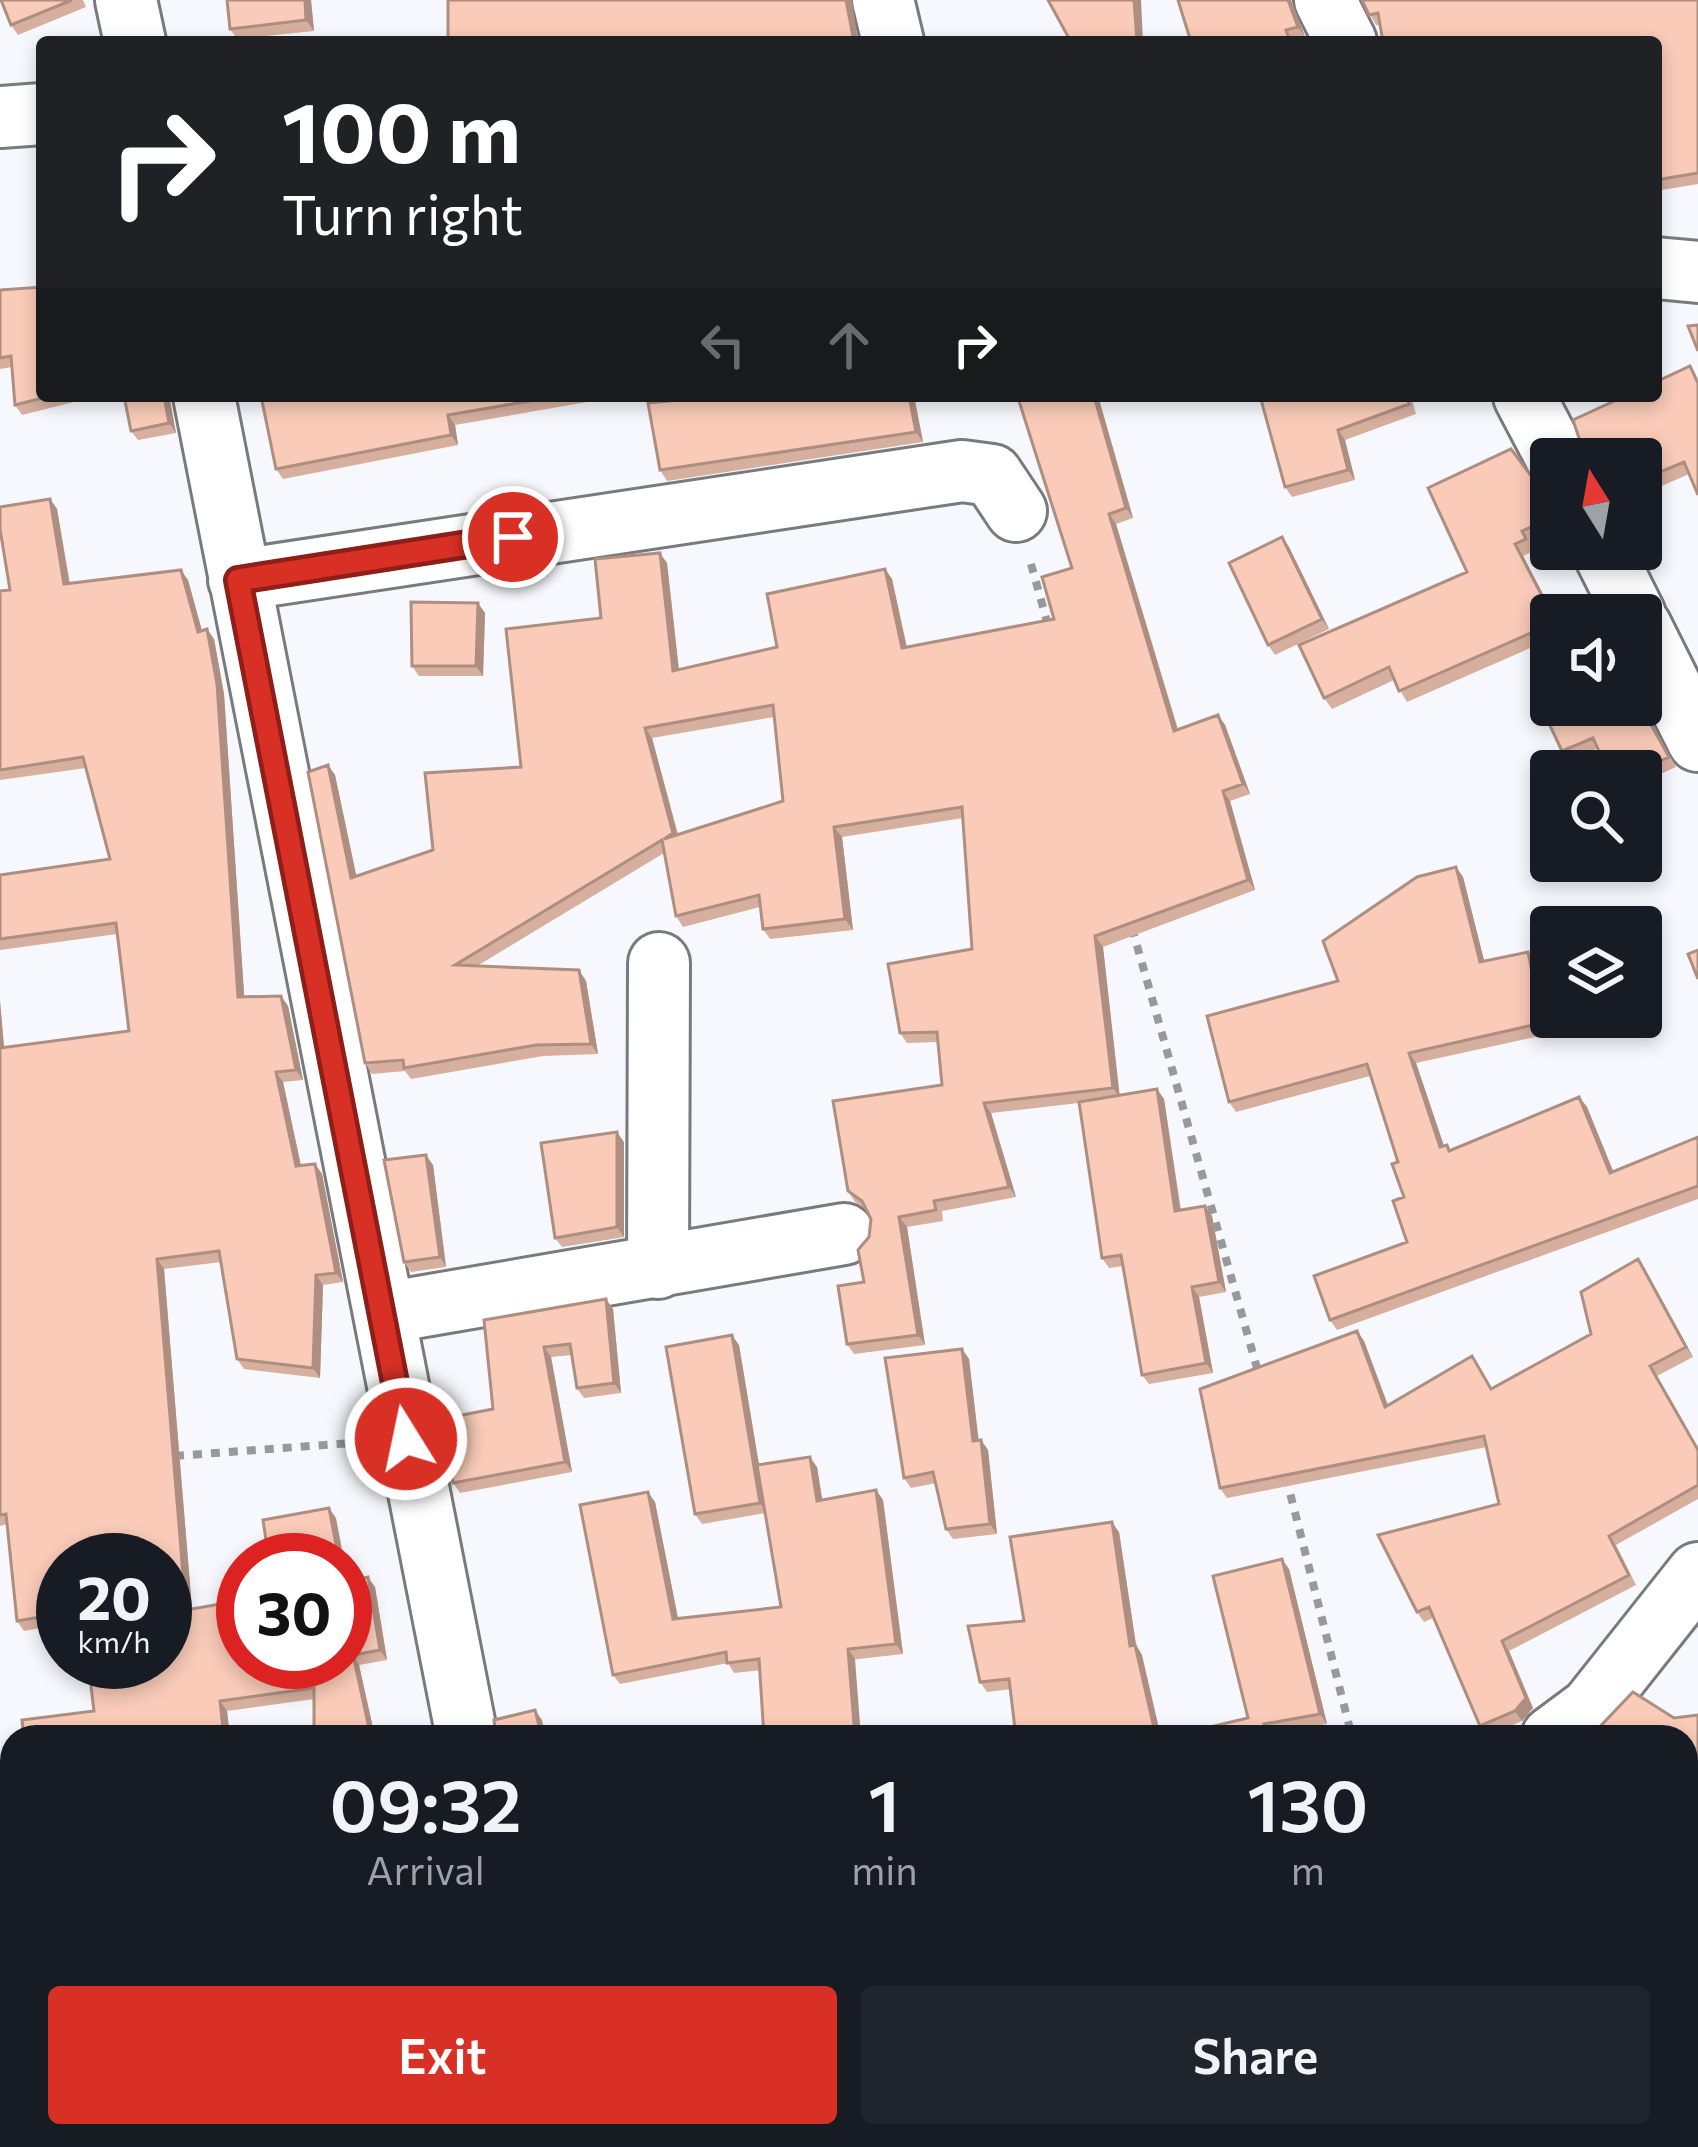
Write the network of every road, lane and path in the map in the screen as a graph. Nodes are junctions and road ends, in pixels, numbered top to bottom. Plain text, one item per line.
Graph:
1 (126, 0) edge
2 (883, 0) edge
3 (1325, 0) edge
4 (134, 36) edge
5 (892, 36) edge
6 (1343, 36) edge
7 (36, 114) edge
8 (0, 117) edge
9 (1662, 269) edge
10 (1698, 272) edge
11 (205, 402) edge
12 (1527, 402) edge
13 (1546, 438) edge
14 (1016, 511) joint
15 (238, 580) junction
16 (1052, 638) edge
17 (1662, 669) edge
18 (1698, 742) edge
19 (1126, 906) edge
20 (658, 963) dead end
21 (844, 1234) dead end
22 (658, 1268) junction
23 (384, 1313) junction
24 (1264, 1393) edge
25 (406, 1439) junction
26 (152, 1458) edge
27 (1281, 1458) edge
28 (1698, 1573) edge
29 (465, 1725) edge
30 (1349, 1725) edge
31 (1568, 1725) edge

1 - 4 street
2 - 5 street
3 - 6 street
7 - 8 street
9 - 10 street
11 - 15 street
12 - 13 street
14 - 15 street
14 - 16 path
15 - 23 street
17 - 18 street
19 - 24 path
20 - 22 street
21 - 22 street
22 - 23 street
23 - 25 street
25 - 26 path
25 - 29 street
27 - 30 path
28 - 31 street

